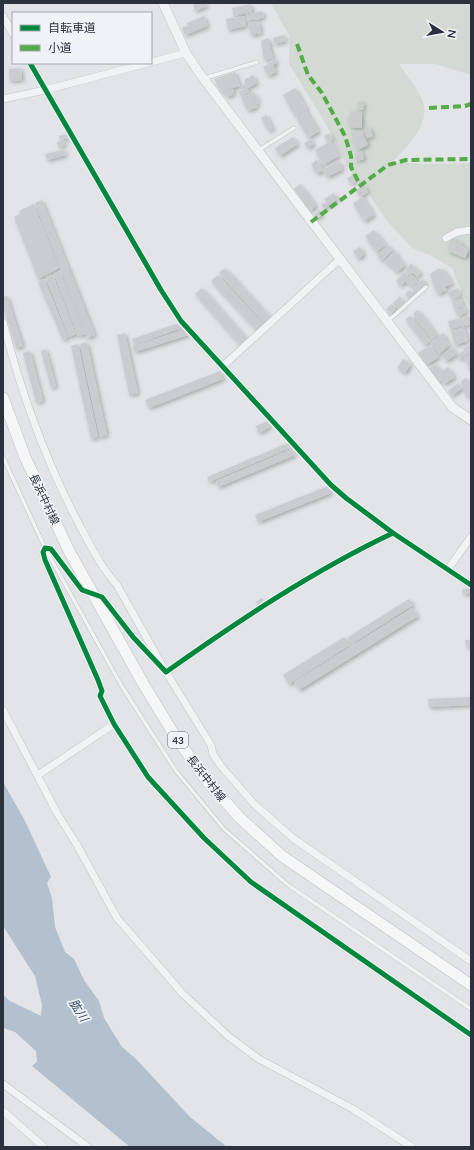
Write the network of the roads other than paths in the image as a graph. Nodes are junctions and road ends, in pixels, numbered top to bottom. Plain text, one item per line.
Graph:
1 (163, 3) edge
2 (3, 16) edge
3 (12, 32) edge
4 (186, 53) junction
5 (152, 62) edge
6 (257, 62) dead end
7 (31, 64) edge
8 (144, 64) edge
9 (203, 79) junction
10 (45, 90) junction
11 (3, 99) edge
12 (294, 128) dead end
13 (258, 151) junction
14 (471, 230) edge
15 (446, 238) dead end
16 (340, 260) junction
17 (426, 287) dead end
18 (387, 321) junction
19 (3, 322) edge
20 (223, 366) junction
21 (3, 398) edge
22 (471, 420) edge
23 (3, 457) edge
24 (393, 532) junction
25 (471, 536) edge
26 (45, 548) junction
27 (448, 569) junction
28 (471, 585) edge
29 (93, 594) junction
30 (166, 672) junction
31 (3, 710) edge
32 (114, 724) junction
33 (38, 775) junction
34 (471, 961) edge
35 (471, 985) edge
36 (471, 1009) edge
37 (471, 1034) edge
38 (3, 1084) edge
39 (3, 1111) edge
40 (44, 1147) edge
41 (88, 1147) edge
42 (412, 1147) edge

1 - 4 street
2 - 3 street
4 - 5 street
4 - 9 street
6 - 9 lane
7 - 10 street
8 - 10 street
9 - 13 street
10 - 11 street
10 - 20 street
12 - 13 lane
13 - 16 street
14 - 15 street
16 - 18 street
16 - 20 street
17 - 18 lane
18 - 22 street
19 - 30 street
20 - 24 street
21 - 29 main road, 長浜中村線 / 43
23 - 26 lane
24 - 27 street
24 - 30 street
25 - 27 street
26 - 29 street
26 - 32 street
26 - 36 lane
27 - 28 street
29 - 30 street
29 - 35 main road, 長浜中村線 / 43
30 - 34 street
31 - 33 street
32 - 33 street
32 - 37 street
33 - 42 street
38 - 41 street
39 - 40 street

